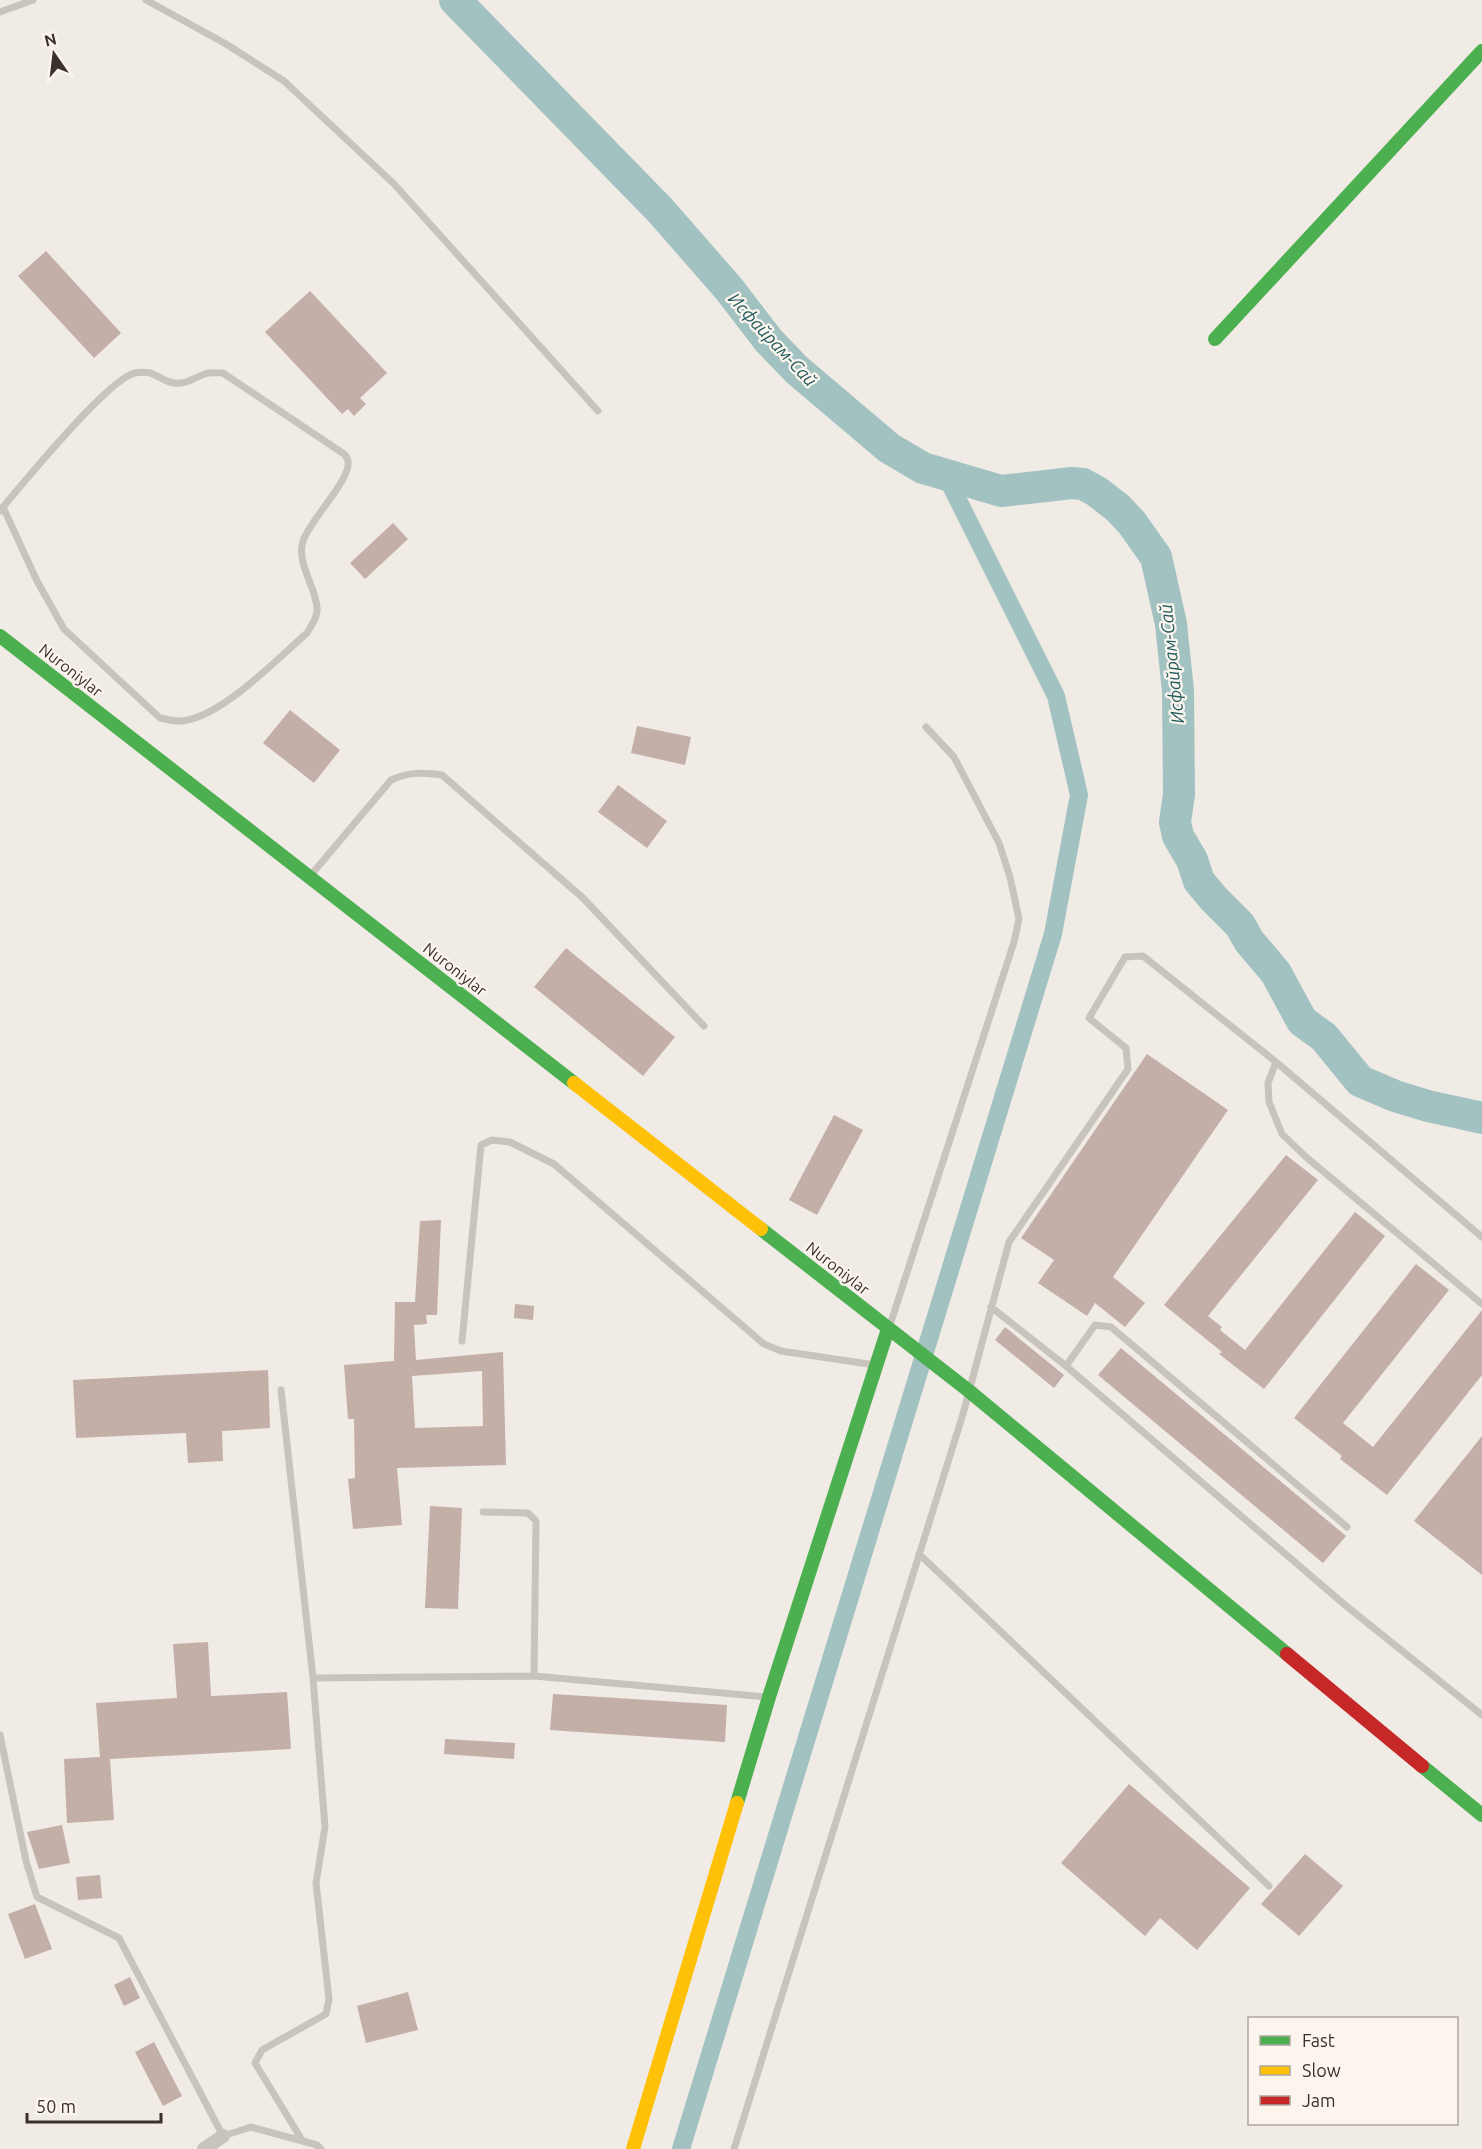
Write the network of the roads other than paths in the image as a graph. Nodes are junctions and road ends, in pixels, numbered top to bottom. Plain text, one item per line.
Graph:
1 (33, 0) edge
2 (146, 0) edge
3 (0, 12) edge
4 (1482, 51) edge
5 (1215, 339) dead end
6 (598, 411) dead end
7 (2, 509) edge
8 (0, 636) edge
9 (926, 727) dead end
10 (310, 877) junction
11 (704, 1026) dead end
12 (1276, 1062) junction
13 (1482, 1237) edge
14 (1482, 1304) edge
15 (991, 1307) junction
16 (888, 1329) junction
17 (462, 1341) dead end
18 (877, 1365) junction
19 (1066, 1366) junction
20 (281, 1390) dead end
21 (969, 1390) junction
22 (483, 1512) dead end
23 (1347, 1527) dead end
24 (919, 1554) junction
25 (534, 1676) junction
26 (313, 1678) junction
27 (769, 1697) junction
28 (1482, 1715) edge
29 (0, 1735) edge
30 (1482, 1815) edge
31 (1269, 1886) dead end
32 (223, 2136) junction
33 (302, 2140) junction
34 (204, 2149) edge
35 (321, 2149) edge
36 (633, 2149) edge
37 (734, 2149) edge

1 - 3 lane
2 - 6 lane
4 - 5 main road
7 - 7 lane
8 - 10 main road, Nuroniylar
9 - 16 lane
10 - 11 lane
10 - 16 main road, Nuroniylar
12 - 13 lane
12 - 14 lane
12 - 15 lane
15 - 19 lane
15 - 21 lane
16 - 18 main road
16 - 21 main road, Nuroniylar
17 - 18 lane
18 - 27 main road
19 - 23 lane
19 - 28 lane
20 - 26 lane
21 - 24 lane
21 - 30 main road, Nuroniylar
22 - 25 lane
24 - 31 lane
24 - 37 lane
25 - 26 lane
25 - 27 lane
26 - 33 lane
27 - 36 main road
29 - 32 lane
32 - 33 lane
32 - 34 street
33 - 35 lane

